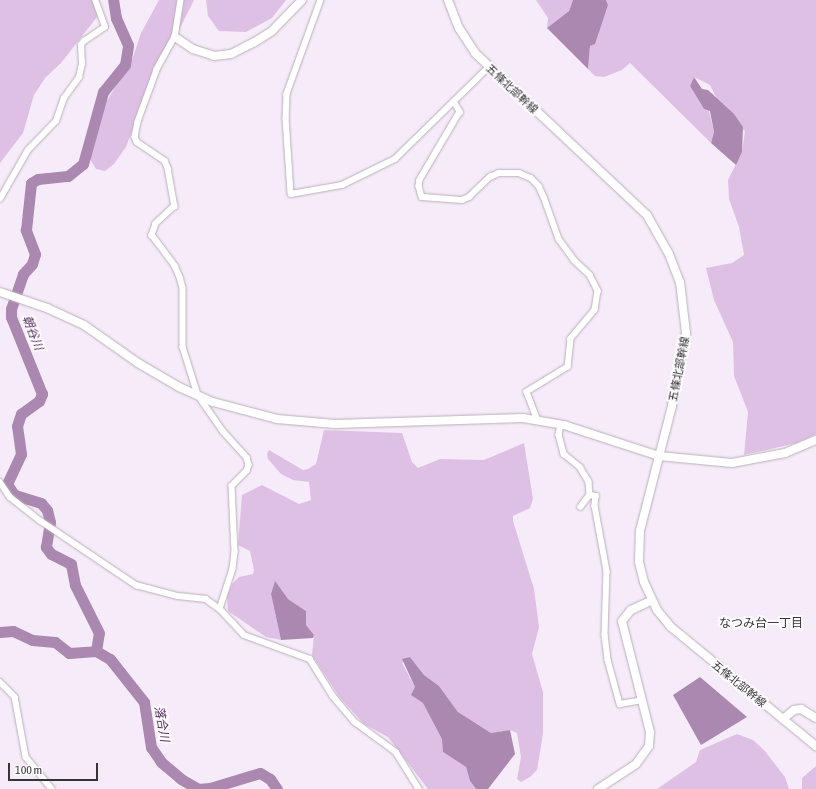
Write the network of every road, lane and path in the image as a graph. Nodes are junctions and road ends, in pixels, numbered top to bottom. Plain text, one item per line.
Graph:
1 (95, 0) edge
2 (181, 0) edge
3 (302, 0) edge
4 (321, 0) edge
5 (448, 0) edge
6 (175, 37) junction
7 (489, 67) junction
8 (454, 101) junction
9 (0, 199) edge
10 (0, 292) edge
11 (198, 395) junction
12 (538, 420) junction
13 (561, 424) junction
14 (816, 440) edge
15 (659, 456) junction
16 (0, 482) edge
17 (593, 495) junction
18 (581, 507) dead end
19 (652, 600) junction
20 (220, 610) junction
21 (0, 682) edge
22 (642, 700) junction
23 (816, 718) edge
24 (783, 719) junction
25 (816, 746) edge
26 (52, 789) edge
27 (419, 789) edge
28 (598, 789) edge

1 - 9 street
2 - 6 street
3 - 6 street
4 - 8 street
5 - 7 street, 五條北部幹線
6 - 11 street
7 - 8 street
7 - 15 street, 五條北部幹線
8 - 12 street
10 - 11 street
11 - 12 street
11 - 20 street
12 - 13 street
13 - 15 street
13 - 17 street
14 - 15 street
15 - 19 street, 五條北部幹線
16 - 20 street
17 - 18 street
17 - 22 street
19 - 22 street
19 - 24 street, 五條北部幹線
20 - 27 street
21 - 26 street
22 - 28 street
23 - 24 street
24 - 25 street, 五條北部幹線

